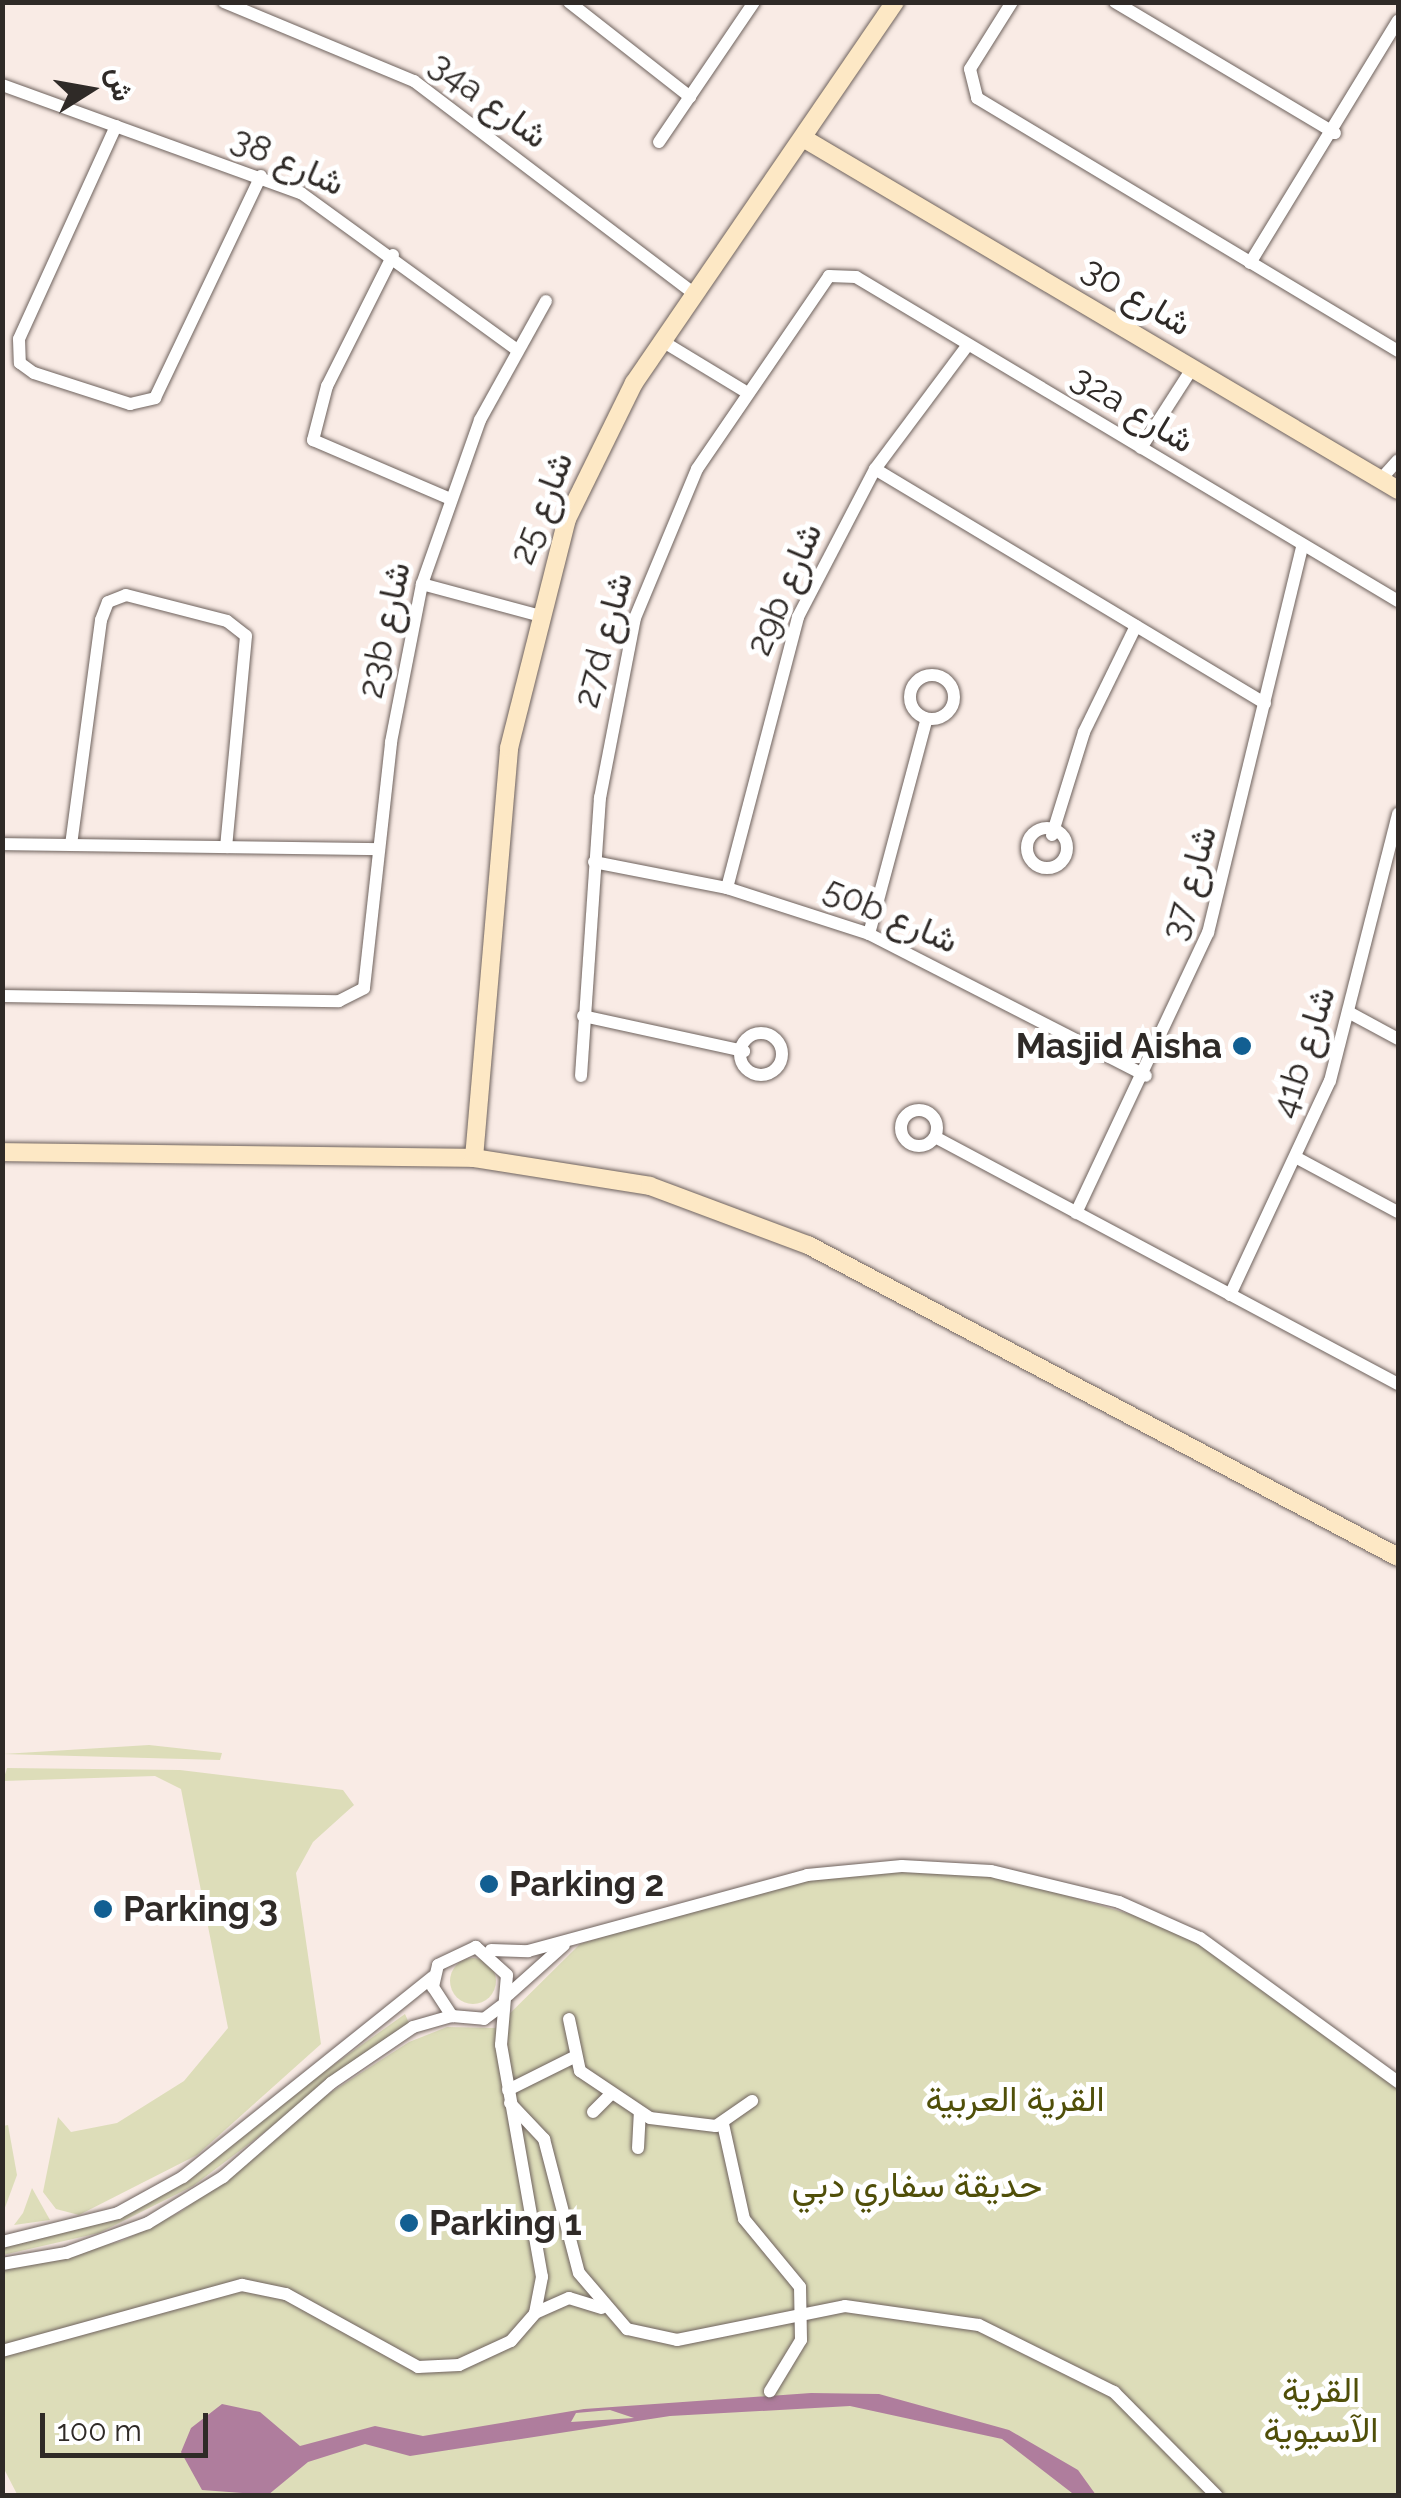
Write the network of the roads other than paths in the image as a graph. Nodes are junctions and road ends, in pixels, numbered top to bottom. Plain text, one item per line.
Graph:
1 (224, 2) edge
2 (569, 2) edge
3 (754, 2) edge
4 (896, 2) edge
5 (1012, 2) edge
6 (1115, 2) edge
7 (1398, 22) edge
8 (2, 85) edge
9 (690, 97) junction
10 (116, 126) junction
11 (1335, 133) junction
12 (806, 135) junction
13 (659, 142) dead end
14 (261, 176) junction
15 (393, 255) junction
16 (1250, 263) junction
17 (835, 273) joint
18 (693, 293) junction
19 (546, 301) dead end
20 (662, 340) junction
21 (967, 346) junction
22 (517, 350) junction
23 (1398, 351) edge
24 (1193, 368) junction
25 (743, 390) junction
26 (1141, 448) junction
27 (1398, 460) edge
28 (875, 469) junction
29 (1393, 483) edge
30 (448, 498) junction
31 (1302, 548) junction
32 (422, 584) junction
33 (1398, 602) edge
34 (537, 615) junction
35 (1136, 626) junction
36 (1265, 704) junction
37 (926, 722) dead end
38 (1398, 814) edge
39 (1052, 835) dead end
40 (2, 844) edge
41 (71, 845) junction
42 (226, 847) junction
43 (379, 849) junction
44 (594, 862) junction
45 (726, 888) junction
46 (869, 934) junction
47 (2, 996) edge
48 (1350, 1013) junction
49 (582, 1016) junction
50 (1398, 1039) edge
51 (744, 1051) dead end
52 (581, 1076) dead end
53 (1146, 1076) junction
54 (935, 1137) dead end
55 (2, 1152) edge
56 (478, 1159) junction
57 (1298, 1159) junction
58 (1398, 1212) edge
59 (1076, 1213) junction
60 (1230, 1295) junction
61 (1398, 1384) edge
62 (1398, 1557) edge
63 (576, 1936) junction
64 (486, 1950) junction
65 (434, 1976) junction
66 (504, 2001) junction
67 (452, 2016) junction
68 (569, 2019) dead end
69 (572, 2058) junction
70 (1398, 2082) edge
71 (610, 2095) junction
72 (509, 2096) junction
73 (752, 2100) dead end
74 (594, 2112) dead end
75 (640, 2114) junction
76 (722, 2124) junction
77 (638, 2148) dead end
78 (2, 2242) edge
79 (2, 2264) edge
80 (604, 2309) junction
81 (803, 2309) junction
82 (535, 2313) junction
83 (2, 2351) edge
84 (770, 2390) dead end
85 (1217, 2496) edge

1 - 18 street, 34a شارع
2 - 9 street
3 - 9 street
4 - 12 street, شارع 25
5 - 16 street
6 - 11 street
7 - 11 street
8 - 10 street, شارع 38
9 - 13 street
10 - 14 street, شارع 38
10 - 14 street
11 - 16 street
12 - 18 street, شارع 25
12 - 24 street, شارع 30
14 - 15 street, شارع 38
15 - 22 street, شارع 38
15 - 30 street
16 - 23 street
17 - 21 street, 32a شارع
17 - 25 street, 27d شارع
18 - 20 street, شارع 25
19 - 22 street, 23b شارع
20 - 25 street
20 - 34 street, شارع 25
21 - 26 street, 32a شارع
21 - 28 street, 29b شارع
22 - 30 street, 23b شارع
24 - 26 street
24 - 29 street, شارع 30
25 - 44 street, 27d شارع
26 - 31 street, 32a شارع
27 - 29 street
28 - 35 street
28 - 45 street, 29b شارع
30 - 32 street, 23b شارع
31 - 33 street, 32a شارع
31 - 36 street, شارع 37
32 - 34 street
32 - 43 street, 23b شارع
34 - 56 street, شارع 25
35 - 36 street
35 - 39 street
36 - 53 street, شارع 37
37 - 46 street
38 - 48 street, 41b شارع
40 - 41 street
41 - 42 street
41 - 42 street
42 - 43 street
43 - 47 street, 23b شارع
44 - 45 street, 50b شارع
44 - 49 street, 27d شارع
45 - 46 street, 50b شارع
46 - 53 street, 50b شارع
48 - 50 street
48 - 57 street, 41b شارع
49 - 51 street
49 - 52 street, 27d شارع
53 - 59 street, شارع 37
54 - 59 street
55 - 56 street
56 - 62 street
57 - 58 street
57 - 60 street, 41b شارع
59 - 60 street
60 - 61 street
63 - 64 street
63 - 66 street
63 - 70 street
64 - 65 street
64 - 66 street
65 - 67 street
65 - 78 street
66 - 67 street
66 - 72 street
67 - 79 street
68 - 69 street
69 - 71 street
69 - 72 street
71 - 74 street
71 - 75 street
72 - 80 street
72 - 82 street
73 - 76 street
75 - 76 street
75 - 77 street
76 - 81 street
80 - 81 street
80 - 82 street
81 - 84 street
81 - 85 street
82 - 83 street

